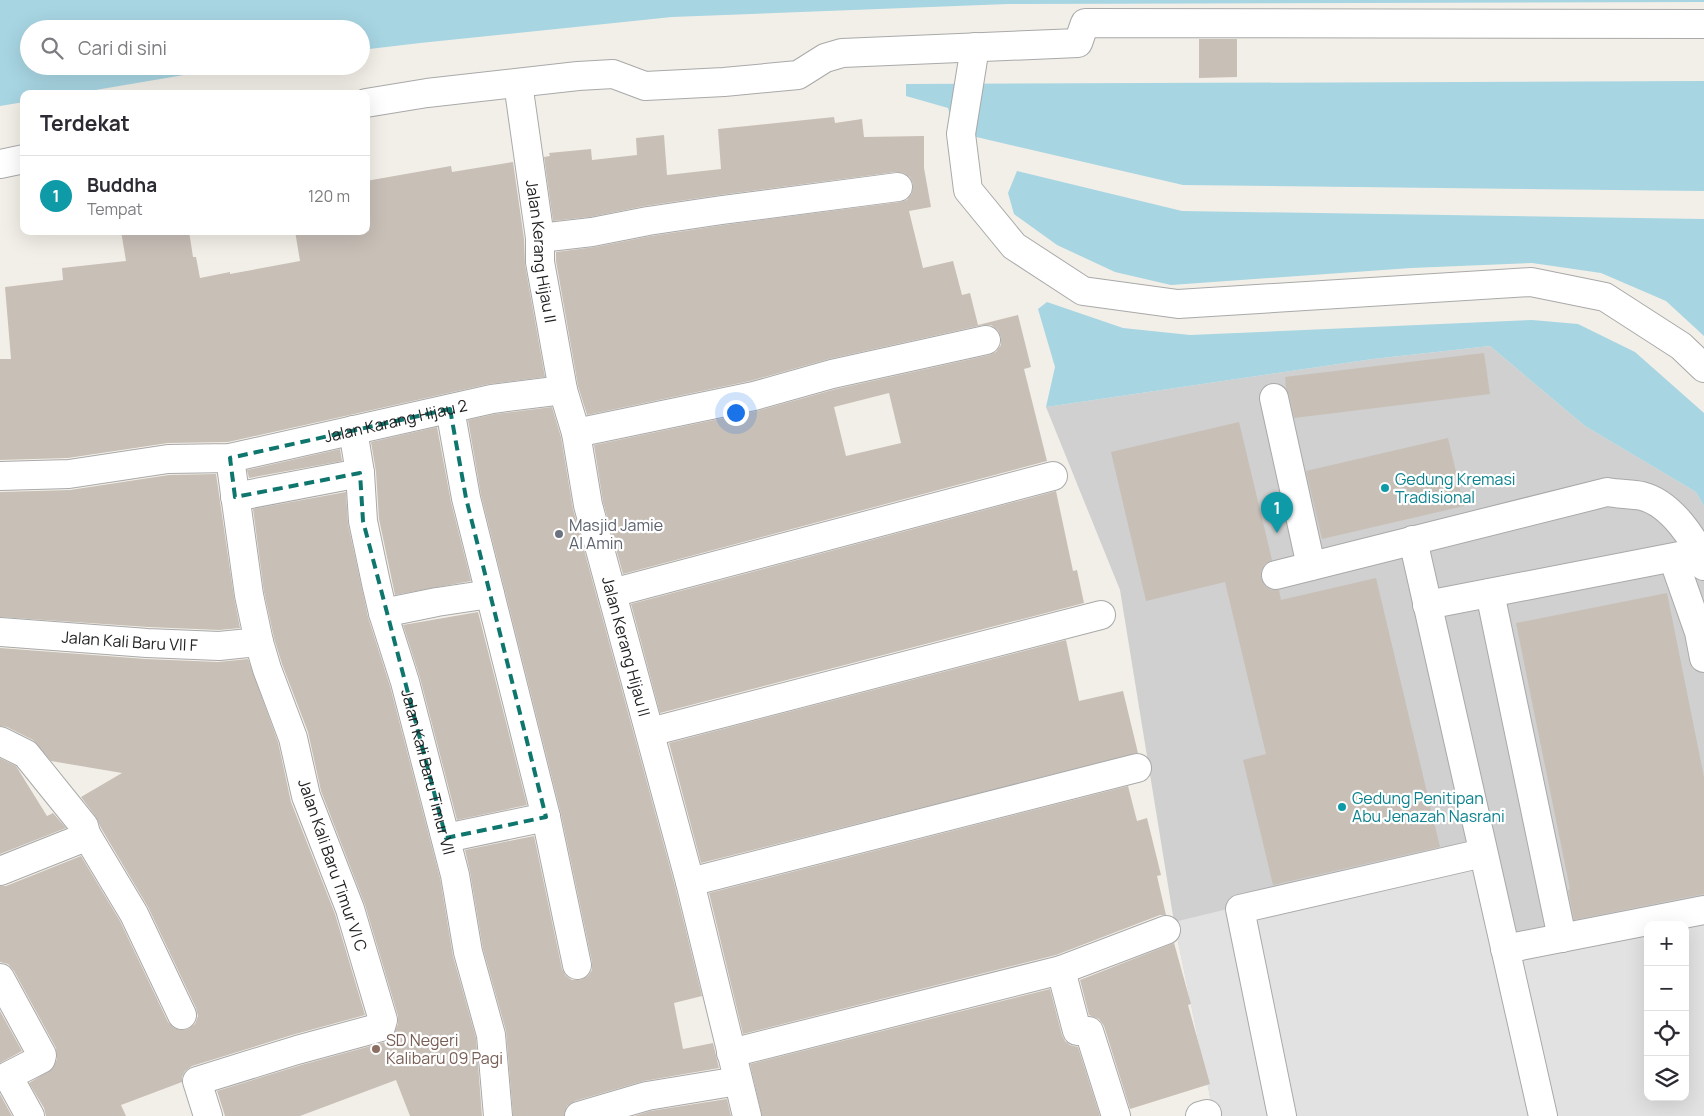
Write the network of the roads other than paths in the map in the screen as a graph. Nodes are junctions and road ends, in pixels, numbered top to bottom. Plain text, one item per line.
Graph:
1 (1704, 24) edge
2 (974, 57) junction
3 (518, 83) junction
4 (370, 102) edge
5 (20, 161) edge
6 (0, 164) edge
7 (898, 187) dead end
8 (540, 238) junction
9 (986, 340) dead end
10 (1704, 368) edge
11 (564, 390) junction
12 (1274, 398) dead end
13 (450, 409) junction
14 (353, 430) junction
15 (576, 433) junction
16 (230, 458) junction
17 (360, 473) junction
18 (0, 476) edge
19 (1053, 476) dead end
20 (235, 497) junction
21 (1413, 540) junction
22 (1673, 558) junction
23 (1702, 560) edge
24 (1311, 566) junction
25 (1276, 575) dead end
26 (612, 593) junction
27 (1490, 593) junction
28 (490, 594) junction
29 (1428, 605) junction
30 (383, 613) junction
31 (1101, 615) dead end
32 (0, 632) edge
33 (259, 642) junction
34 (1704, 658) edge
35 (650, 732) junction
36 (0, 741) edge
37 (1137, 768) dead end
38 (546, 817) junction
39 (86, 834) junction
40 (446, 838) junction
41 (1483, 853) junction
42 (0, 871) edge
43 (690, 882) junction
44 (1704, 910) edge
45 (1166, 930) dead end
46 (1562, 938) junction
47 (1505, 949) junction
48 (577, 965) dead end
49 (1061, 970) junction
50 (0, 978) edge
51 (182, 1015) dead end
52 (731, 1053) junction
53 (738, 1080) junction
54 (30, 1116) edge
55 (208, 1116) edge
56 (498, 1116) edge
57 (579, 1116) edge
58 (747, 1116) edge
59 (1116, 1116) edge
60 (1282, 1116) edge
61 (1543, 1116) edge

1 - 2 street
2 - 3 street
2 - 10 street
3 - 4 street
3 - 8 street, Jalan Kerang Hijau II
5 - 6 street
7 - 8 street
8 - 11 street, Jalan Kerang Hijau II
9 - 15 street
11 - 13 street, Jalan Karang Hijau 2
11 - 15 street, Jalan Kerang Hijau II
12 - 24 street
13 - 14 street, Jalan Karang Hijau 2
13 - 28 street
14 - 16 street, Jalan Karang Hijau 2
14 - 17 street, Jalan Kali Baru Timur VII
15 - 26 street, Jalan Kerang Hijau II
16 - 18 street, Jalan Karang Hijau 2
16 - 20 street, Jalan Kali Baru Timur VI C
17 - 20 street
17 - 30 street, Jalan Kali Baru Timur VII
19 - 26 street
20 - 33 street, Jalan Kali Baru Timur VI C
21 - 23 street
21 - 24 street
21 - 29 street
22 - 23 street
22 - 27 street
22 - 34 street
24 - 25 street
26 - 35 street, Jalan Kerang Hijau II
27 - 29 street
27 - 46 street
28 - 30 street
28 - 38 street
29 - 41 street
30 - 40 street, Jalan Kali Baru Timur VII
31 - 35 street
32 - 33 street, Jalan Kali Baru VII F
33 - 55 street, Jalan Kali Baru Timur VI C
35 - 43 street, Jalan Kerang Hijau II
36 - 39 street
37 - 43 street
38 - 40 street
38 - 48 street
39 - 42 street
39 - 51 street
40 - 56 street, Jalan Kali Baru Timur VII
41 - 47 street
41 - 60 street
43 - 52 street, Jalan Kerang Hijau II
44 - 46 street
45 - 49 street
46 - 47 street
47 - 61 street
49 - 52 street
49 - 59 street
50 - 54 street
52 - 53 street, Jalan Kerang Hijau II
53 - 57 street
53 - 58 street, Jalan Kerang Hijau II

